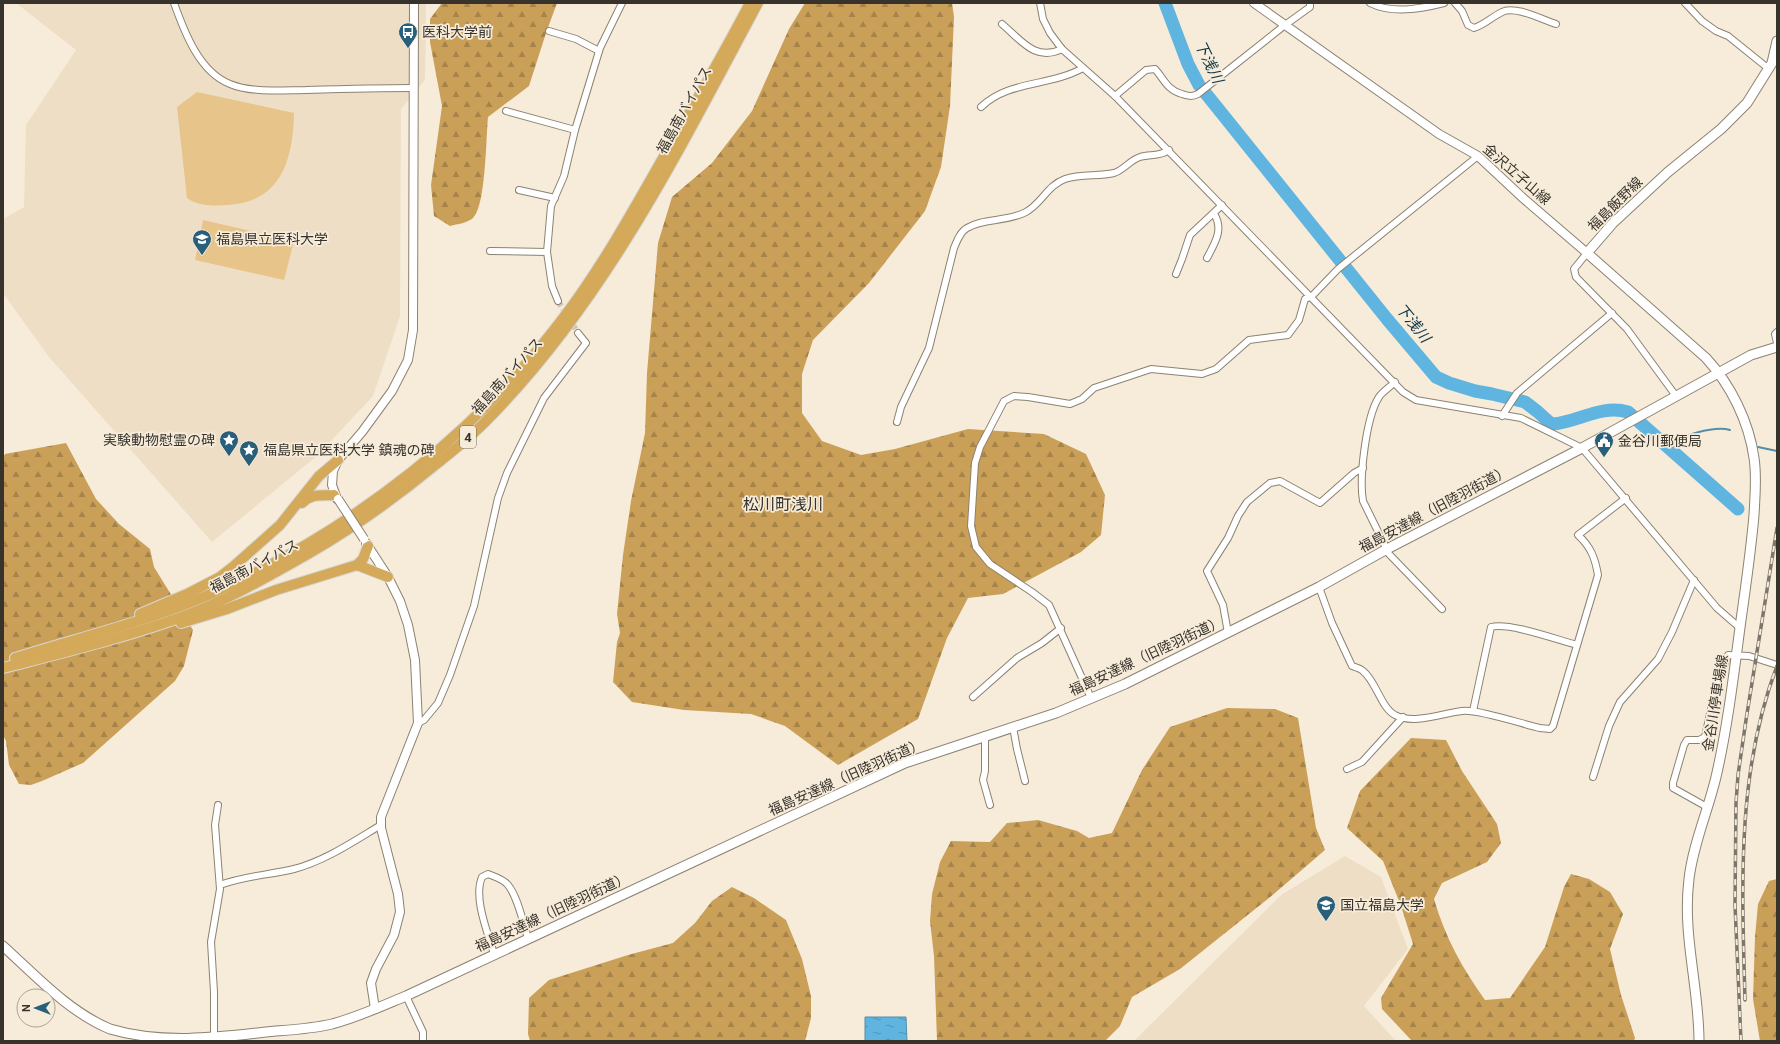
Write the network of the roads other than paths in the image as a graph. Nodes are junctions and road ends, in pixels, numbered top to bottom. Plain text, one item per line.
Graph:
1 (174, 3) edge
2 (414, 3) edge
3 (622, 3) edge
4 (760, 3) edge
5 (1040, 3) edge
6 (1254, 3) edge
7 (1310, 3) edge
8 (1370, 3) edge
9 (1444, 3) edge
10 (1455, 3) edge
11 (1685, 3) edge
12 (749, 4) edge
13 (1002, 24) dead end
14 (1556, 24) dead end
15 (1285, 26) junction
16 (549, 31) dead end
17 (1777, 42) edge
18 (1062, 49) junction
19 (599, 51) junction
20 (1773, 66) edge
21 (1083, 68) junction
22 (413, 88) junction
23 (1115, 96) junction
24 (981, 108) dead end
25 (506, 111) dead end
26 (574, 130) junction
27 (1169, 150) junction
28 (1478, 156) junction
29 (519, 190) dead end
30 (555, 198) junction
31 (1222, 205) junction
32 (1214, 214) junction
33 (490, 251) dead end
34 (547, 252) junction
35 (1587, 253) junction
36 (1207, 258) dead end
37 (1176, 274) dead end
38 (1312, 296) junction
39 (558, 301) tunnel mouth
40 (1612, 313) junction
41 (1777, 332) edge
42 (578, 333) tunnel mouth
43 (1777, 343) edge
44 (1777, 347) edge
45 (1720, 372) junction
46 (1395, 382) junction
47 (1676, 396) junction
48 (1502, 416) junction
49 (897, 422) dead end
50 (1582, 448) junction
51 (338, 460) junction
52 (1363, 468) junction
53 (336, 497) junction
54 (1626, 498) junction
55 (280, 526) junction
56 (366, 542) junction
57 (1387, 548) junction
58 (357, 565) junction
59 (388, 577) junction
60 (1694, 580) junction
61 (1319, 586) junction
62 (1442, 609) dead end
63 (1061, 628) junction
64 (1740, 628) junction
65 (108, 630) junction
66 (1228, 633) junction
67 (1577, 645) junction
68 (77, 648) junction
69 (1737, 655) junction
70 (3, 662) edge
71 (1774, 664) dead end
72 (3, 668) edge
73 (973, 697) dead end
74 (1091, 698) junction
75 (1473, 711) junction
76 (1403, 717) junction
77 (418, 723) junction
78 (1013, 727) junction
79 (985, 735) junction
80 (1347, 769) dead end
81 (1594, 777) dead end
82 (1025, 781) dead end
83 (218, 805) dead end
84 (990, 805) dead end
85 (1707, 807) junction
86 (381, 825) junction
87 (220, 886) junction
88 (528, 938) junction
89 (3, 946) edge
90 (494, 954) junction
91 (406, 996) junction
92 (375, 1009) junction
93 (214, 1038) junction
94 (423, 1041) edge
95 (1699, 1041) edge

1 - 22 street
2 - 22 street
3 - 19 street
4 - 68 highway, 福島南バイパス / 4
5 - 18 street
6 - 15 street, 金沢立子山線
7 - 15 street
8 - 9 street
10 - 14 street
11 - 20 street
12 - 65 highway, 福島南バイパス / 4
13 - 18 street
15 - 23 street
15 - 28 street, 金沢立子山線
16 - 19 street
17 - 20 main road, 福島飯野線
18 - 21 street
19 - 26 street
20 - 35 main road, 福島飯野線
21 - 23 street
21 - 24 street
22 - 51 street
23 - 27 street
25 - 26 street
26 - 30 street
27 - 31 street
27 - 49 street
28 - 35 street, 金沢立子山線
28 - 38 street
29 - 30 street
30 - 34 street
31 - 32 street
31 - 38 street
32 - 36 street
32 - 37 street
33 - 34 street
34 - 39 street
35 - 40 street
35 - 45 main road, 福島飯野線
38 - 46 street
38 - 63 street
40 - 47 street
40 - 48 street
41 - 43 street
42 - 77 street
44 - 45 main road, 福島安達線（旧陸羽街道）
45 - 47 main road, 福島安達線（旧陸羽街道）
45 - 64 main road, 金谷川停車場線
46 - 48 street
46 - 52 street
47 - 50 main road, 福島安達線（旧陸羽街道）
48 - 50 street
50 - 54 street
50 - 57 main road, 福島安達線（旧陸羽街道）
51 - 53 street
51 - 55 highway
52 - 57 street
52 - 66 street
53 - 55 highway
53 - 56 street, bridge
54 - 60 street
54 - 67 street
55 - 65 highway
56 - 58 highway
56 - 59 street
57 - 61 main road, 福島安達線（旧陸羽街道）
57 - 62 street
58 - 59 highway
58 - 68 highway
59 - 77 street
60 - 64 street
60 - 81 street
61 - 66 main road, 福島安達線（旧陸羽街道）
61 - 76 street
63 - 73 street
63 - 74 street
64 - 69 main road, 金谷川停車場線
65 - 70 highway, 福島南バイパス / 4
66 - 74 main road, 福島安達線（旧陸羽街道）
67 - 75 street
67 - 75 street
68 - 72 highway, 福島南バイパス / 4
69 - 71 street
69 - 85 main road, 金谷川停車場線
69 - 85 street
74 - 78 main road, 福島安達線（旧陸羽街道）
75 - 76 street
76 - 80 street
77 - 86 street
78 - 79 main road, 福島安達線（旧陸羽街道）
78 - 82 street
79 - 84 street
79 - 88 main road, 福島安達線（旧陸羽街道）
83 - 87 street
85 - 95 main road, 金谷川停車場線
86 - 87 street
86 - 92 street
87 - 93 street
88 - 90 main road, 福島安達線（旧陸羽街道）
88 - 90 street
89 - 93 main road, 福島安達線（旧陸羽街道）
90 - 91 main road, 福島安達線（旧陸羽街道）
91 - 92 main road, 福島安達線（旧陸羽街道）
91 - 94 street
92 - 93 main road, 福島安達線（旧陸羽街道）

